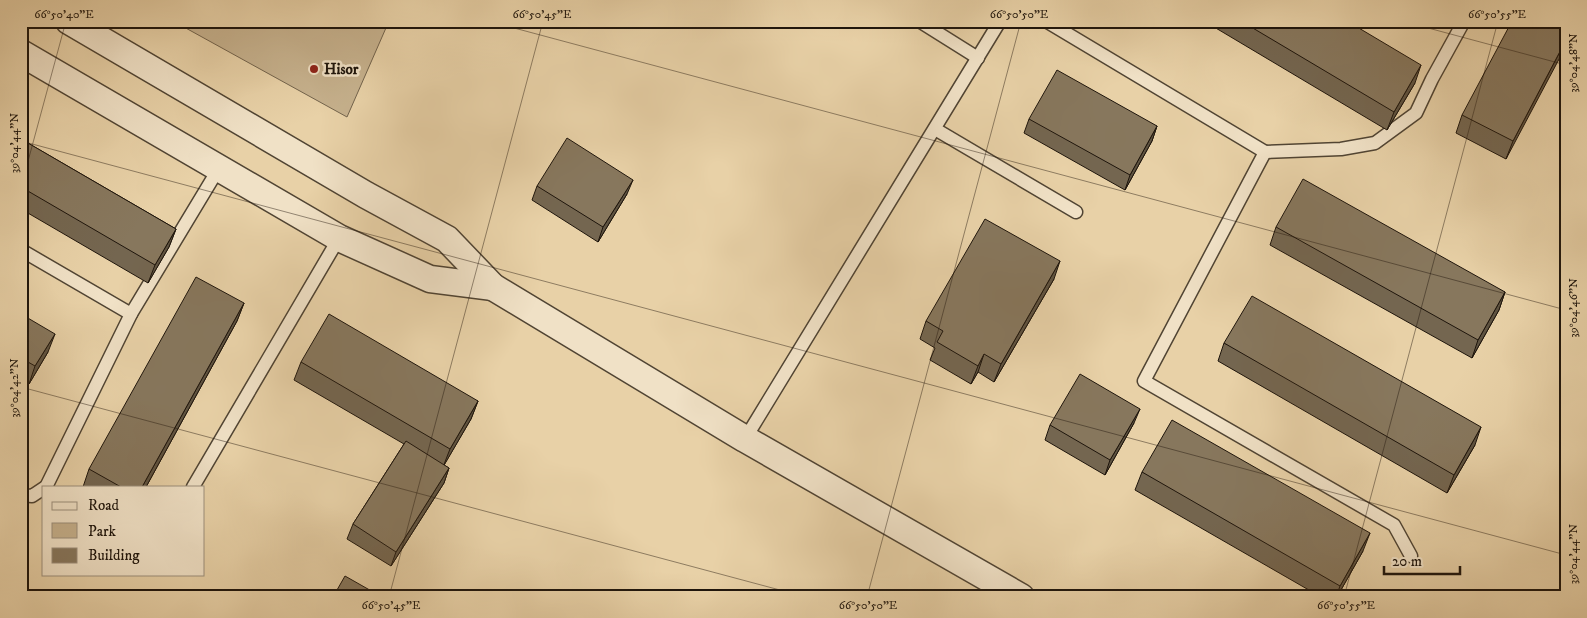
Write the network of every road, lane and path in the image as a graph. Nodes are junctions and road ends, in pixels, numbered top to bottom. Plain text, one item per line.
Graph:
1 (69, 21) edge
2 (919, 21) edge
3 (1000, 21) edge
4 (1046, 21) edge
5 (1464, 21) edge
6 (21, 53) edge
7 (978, 58) junction
8 (934, 129) junction
9 (1265, 152) junction
10 (219, 168) junction
11 (1076, 212) dead end
12 (339, 238) junction
13 (21, 250) edge
14 (493, 287) junction
15 (131, 314) junction
16 (745, 438) junction
17 (46, 486) edge
18 (194, 486) edge
19 (42, 490) edge
20 (32, 498) edge
21 (1411, 556) dead end
22 (1021, 597) edge

1 - 14 street
2 - 7 lane
3 - 7 lane
4 - 9 lane
5 - 9 lane
6 - 10 street
7 - 8 lane
8 - 11 lane
8 - 16 lane
9 - 21 lane
10 - 12 street
10 - 15 lane
12 - 14 street
12 - 18 lane
13 - 15 lane
14 - 16 street
15 - 17 lane
16 - 22 street
19 - 20 lane

